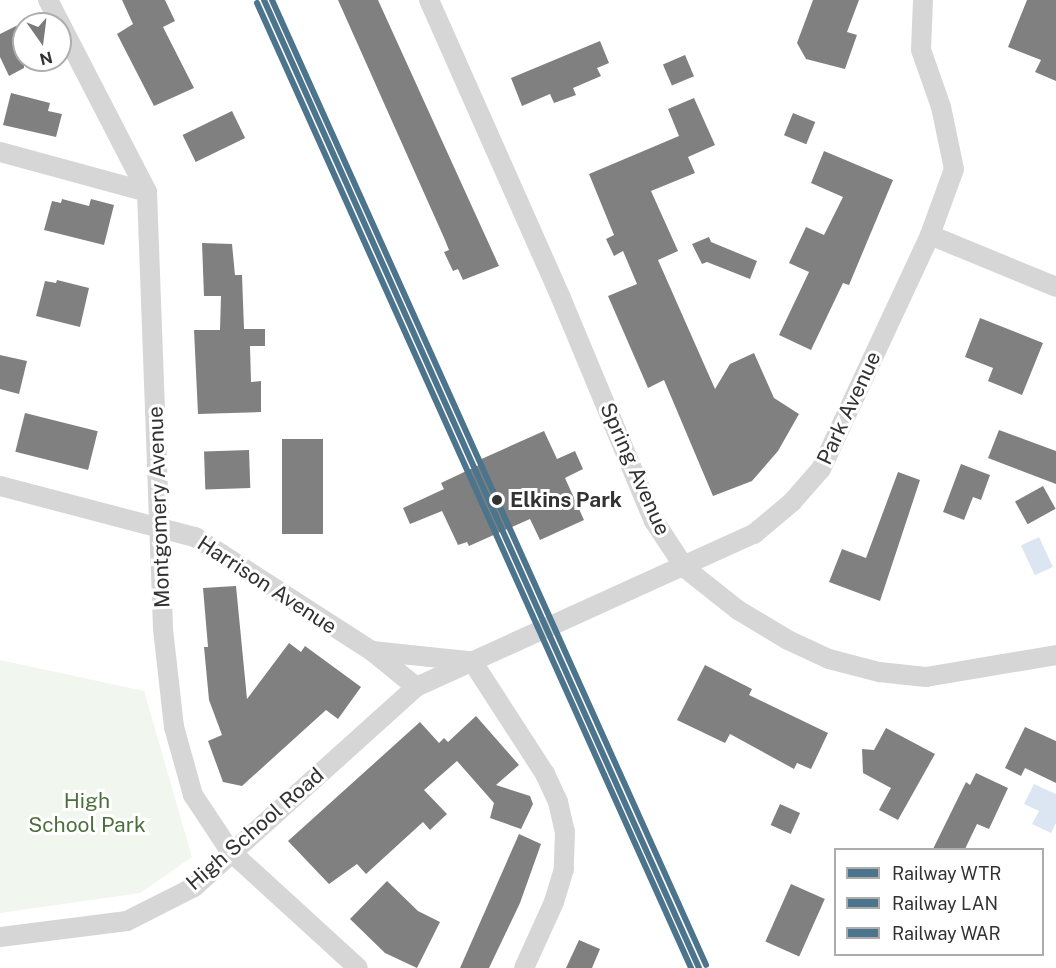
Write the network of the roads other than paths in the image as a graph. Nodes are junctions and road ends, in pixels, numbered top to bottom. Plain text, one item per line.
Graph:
1 (48, 0) edge
2 (429, 0) edge
3 (923, 0) edge
4 (0, 152) edge
5 (147, 192) junction
6 (930, 234) junction
7 (1056, 287) edge
8 (0, 486) edge
9 (160, 528) junction
10 (685, 568) junction
11 (372, 651) junction
12 (1056, 656) edge
13 (472, 661) junction
14 (416, 687) junction
15 (230, 851) junction
16 (0, 937) edge
17 (358, 968) edge
18 (524, 968) edge

1 - 5 street, Montgomery Avenue
2 - 10 street, Spring Avenue
3 - 6 street, Park Avenue
4 - 5 street
5 - 9 street, Montgomery Avenue
6 - 7 street
6 - 10 street, Park Avenue
8 - 9 street, Harrison Avenue
9 - 11 street, Harrison Avenue
9 - 15 street, Montgomery Avenue
10 - 12 street, Spring Avenue
10 - 13 street, Park Avenue
11 - 13 street
11 - 14 street, Harrison Avenue
13 - 14 street, Park Avenue
13 - 18 street
14 - 15 street, High School Road
15 - 16 street, High School Road
15 - 17 street, Montgomery Avenue

